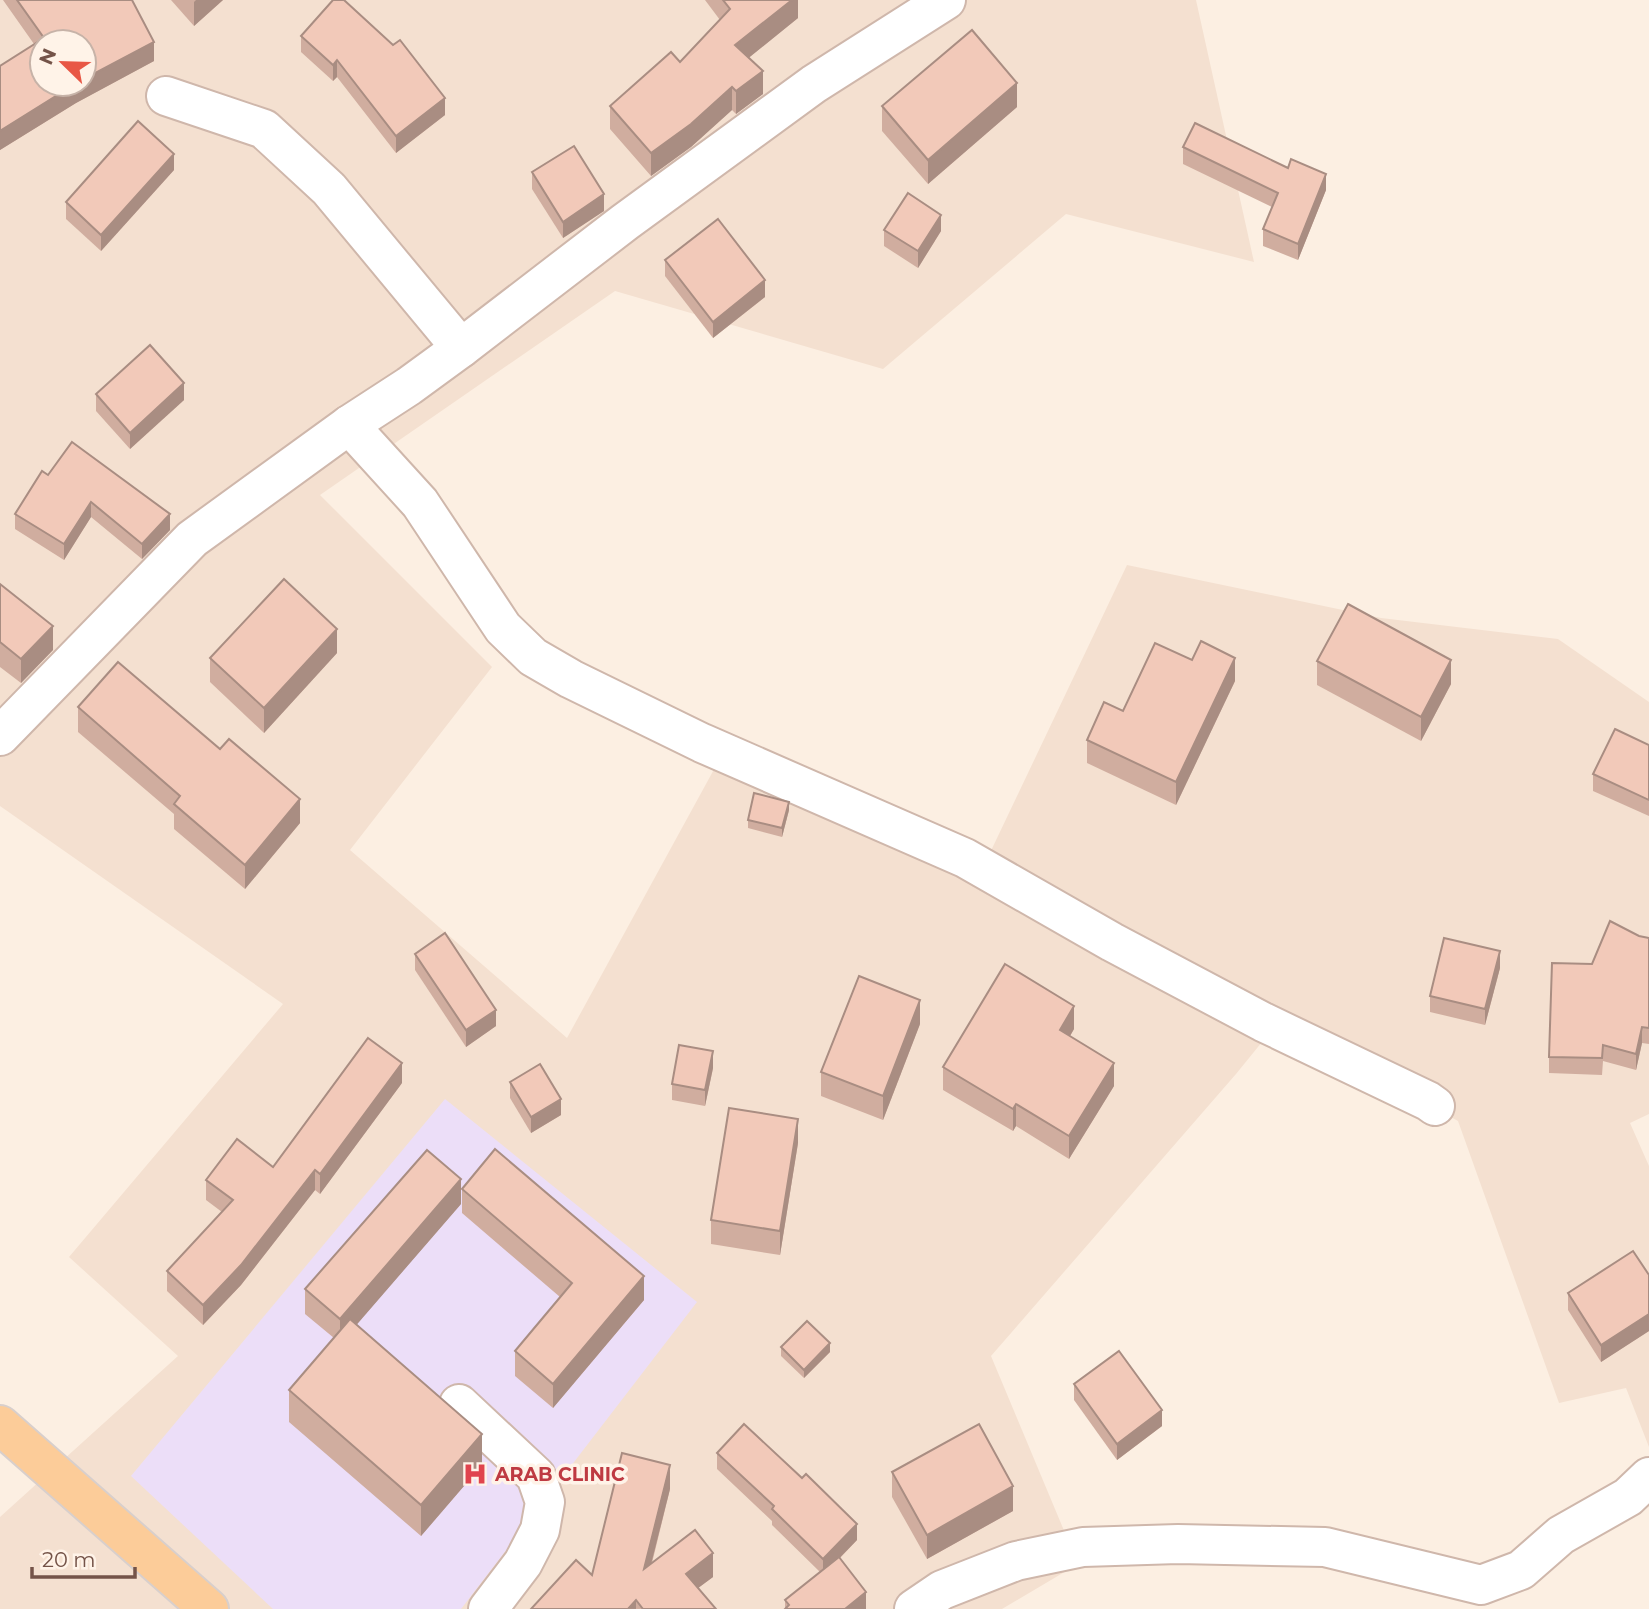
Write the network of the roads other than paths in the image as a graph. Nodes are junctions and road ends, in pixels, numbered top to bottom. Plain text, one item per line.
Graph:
1 (946, 0) edge
2 (166, 96) dead end
3 (461, 348) junction
4 (349, 425) junction
5 (0, 736) edge
6 (1435, 1106) dead end
7 (459, 1405) dead end
8 (0, 1426) edge
9 (1649, 1478) edge
10 (209, 1609) edge
11 (488, 1609) edge
12 (914, 1609) edge

1 - 3 street
2 - 3 street
3 - 4 street
4 - 5 street
4 - 6 street
7 - 11 street
8 - 10 main road
9 - 12 street

